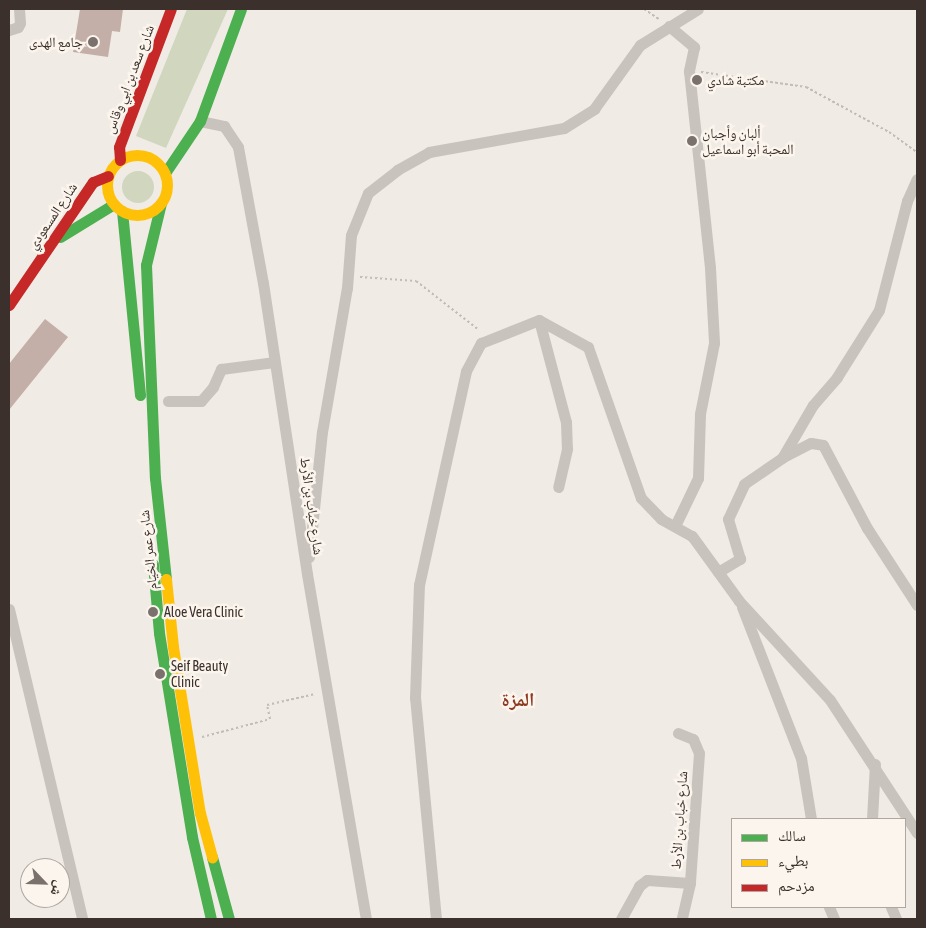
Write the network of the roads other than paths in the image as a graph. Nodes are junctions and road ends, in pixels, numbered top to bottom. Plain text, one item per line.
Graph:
1 (19, 9) edge
2 (171, 9) edge
3 (241, 9) edge
4 (698, 9) edge
5 (669, 26) junction
6 (9, 30) edge
7 (200, 121) junction
8 (120, 160) junction
9 (164, 173) junction
10 (108, 176) junction
11 (917, 179) edge
12 (161, 203) junction
13 (118, 207) junction
14 (54, 241) junction
15 (9, 305) edge
16 (539, 320) junction
17 (276, 362) junction
18 (168, 401) dead end
19 (782, 458) junction
20 (558, 487) dead end
21 (676, 524) junction
22 (718, 572) junction
23 (307, 574) junction
24 (739, 601) junction
25 (917, 605) edge
26 (9, 609) edge
27 (678, 733) dead end
28 (874, 764) junction
29 (811, 818) edge
30 (872, 818) edge
31 (917, 833) edge
32 (690, 883) junction
33 (82, 919) edge
34 (211, 919) edge
35 (229, 919) edge
36 (366, 919) edge
37 (436, 919) edge
38 (621, 919) edge
39 (682, 919) edge

1 - 6 street
2 - 8 street, شارع سعد بن ابي وقاس
3 - 7 street
4 - 5 street
5 - 21 street
5 - 23 street
7 - 9 street
7 - 17 street, شارع خباب بن الأرط
8 - 9 street
8 - 10 street
9 - 12 street
10 - 13 street
10 - 14 street, شارع المسعودي
11 - 19 street
12 - 13 street
12 - 35 street, شارع عمر الخيام
13 - 14 street
13 - 34 street, شارع عمر الخيام
14 - 15 street, شارع المسعودي
16 - 20 street
16 - 21 street
16 - 37 street
17 - 18 street
17 - 23 street, شارع خباب بن الأرط
19 - 22 street
19 - 25 street
21 - 22 street
22 - 24 street
23 - 36 street, شارع خباب بن الأرط
24 - 28 street
24 - 29 street
26 - 33 street
27 - 32 street, شارع خباب بن الأرط
28 - 30 street
28 - 31 street
32 - 38 street
32 - 39 street, شارع خباب بن الأرط

